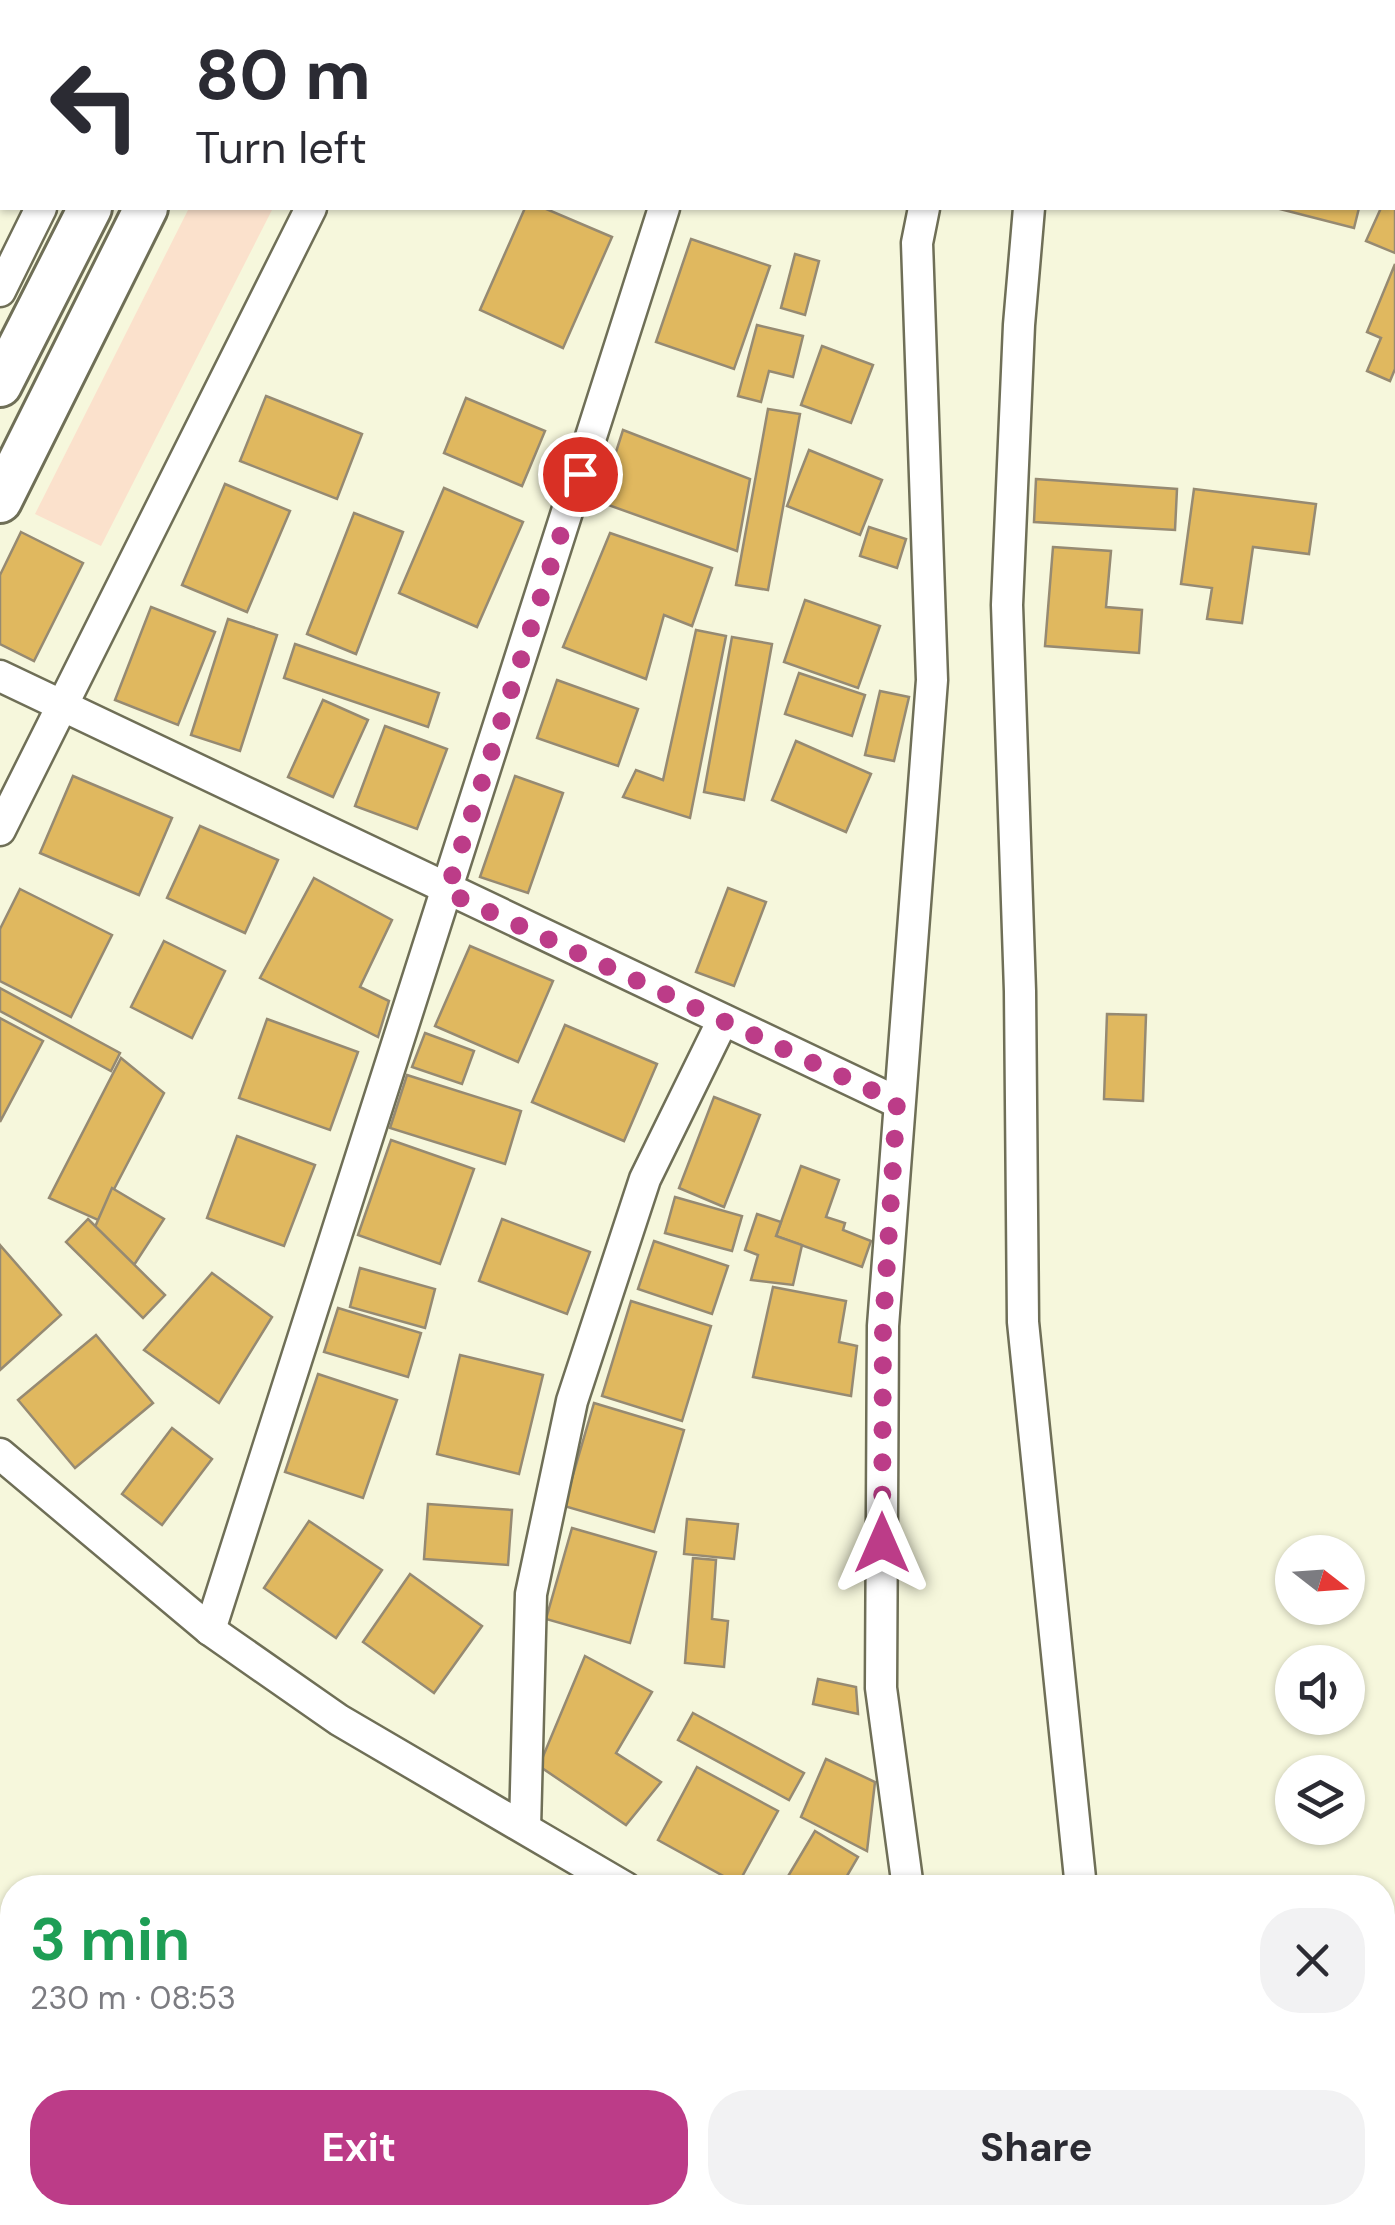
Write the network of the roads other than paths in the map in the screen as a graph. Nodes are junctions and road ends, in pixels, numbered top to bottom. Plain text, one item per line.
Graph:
1 (40, 210) edge
2 (89, 210) edge
3 (145, 210) edge
4 (310, 210) edge
5 (663, 210) edge
6 (924, 210) edge
7 (1030, 210) edge
8 (0, 291) edge
9 (0, 385) edge
10 (0, 501) edge
11 (0, 676) edge
12 (61, 708) junction
13 (0, 830) edge
14 (447, 892) junction
15 (722, 1020) junction
16 (897, 1102) junction
17 (0, 1454) edge
18 (210, 1630) junction
19 (525, 1828) junction
20 (604, 1875) edge
21 (906, 1875) edge
22 (1080, 1875) edge

1 - 8 street
2 - 9 main road
3 - 10 main road
4 - 12 street
5 - 14 street
6 - 16 street
7 - 22 street
11 - 12 street
12 - 13 street
12 - 14 street
14 - 15 street
14 - 18 street
15 - 16 street
15 - 19 street
16 - 21 street
17 - 18 street
18 - 19 street
19 - 20 street

